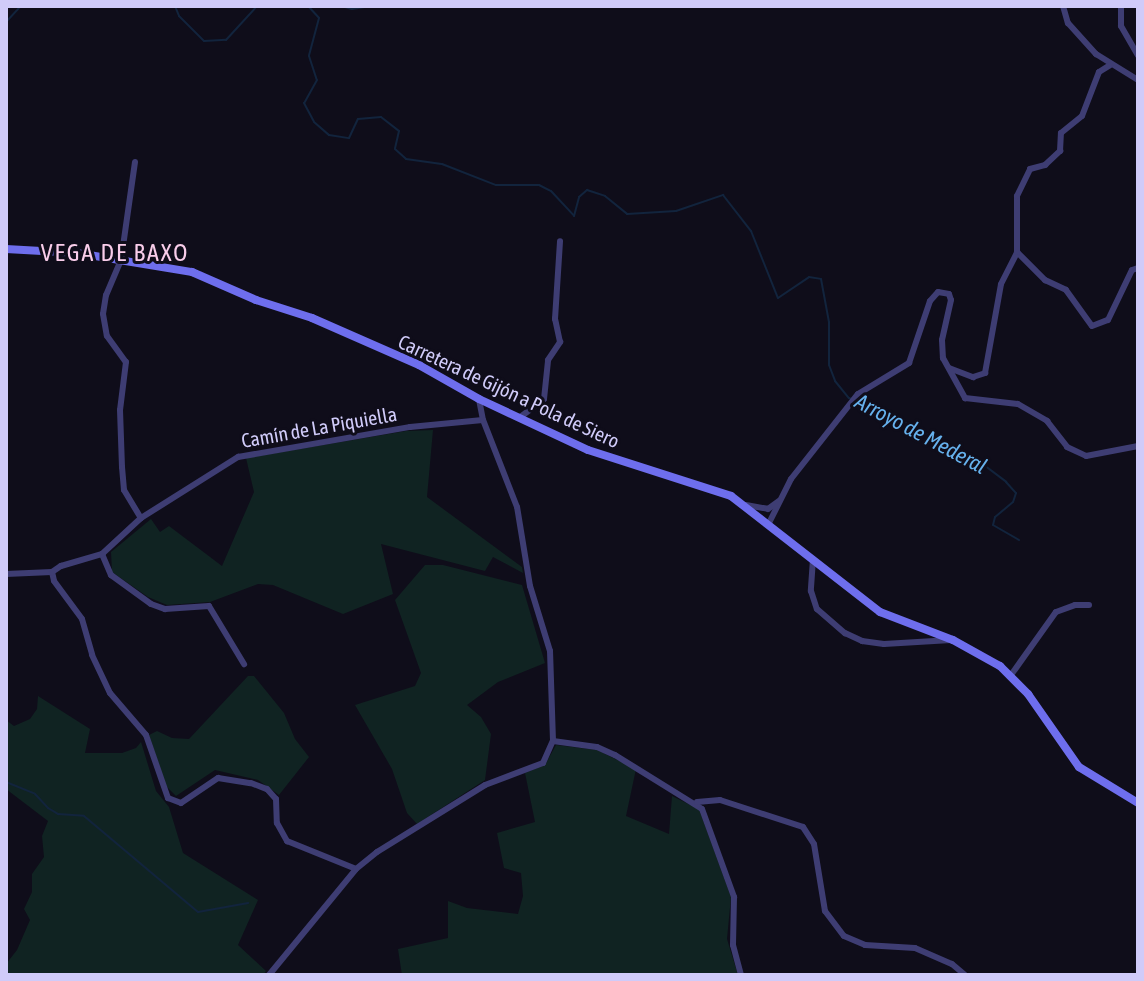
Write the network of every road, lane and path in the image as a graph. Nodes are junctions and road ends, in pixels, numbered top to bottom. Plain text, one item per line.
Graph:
1 (1063, 6) edge
2 (1121, 6) edge
3 (1096, 54) junction
4 (1138, 55) edge
5 (1110, 65) junction
6 (1099, 72) junction
7 (1138, 80) edge
8 (135, 162) dead end
9 (560, 241) dead end
10 (6, 249) edge
11 (1017, 252) junction
12 (121, 260) junction
13 (1138, 268) edge
14 (949, 368) junction
15 (479, 399) junction
16 (519, 418) junction
17 (483, 420) junction
18 (1138, 446) edge
19 (782, 499) junction
20 (746, 505) junction
21 (768, 509) junction
22 (141, 518) junction
23 (766, 521) junction
24 (102, 554) junction
25 (813, 559) junction
26 (52, 572) junction
27 (6, 574) edge
28 (1089, 605) dead end
29 (953, 640) junction
30 (244, 664) dead end
31 (1011, 675) junction
32 (553, 741) junction
33 (697, 802) junction
34 (1138, 803) edge
35 (356, 869) junction
36 (269, 975) edge
37 (741, 975) edge
38 (965, 975) edge

1 - 3 street
2 - 4 street
3 - 5 street
3 - 6 street
5 - 6 street
5 - 7 street
6 - 11 street
8 - 12 street
9 - 16 street
10 - 12 street, Carretera de Gijón a Pola de Siero
11 - 13 street
11 - 14 street
12 - 15 street, Carretera de Gijón a Pola de Siero
12 - 22 street
14 - 18 street
14 - 19 street
15 - 16 street, Carretera de Gijón a Pola de Siero
15 - 17 street
16 - 20 street, Carretera de Gijón a Pola de Siero
17 - 22 street, Camín de La Piquiella
17 - 32 street
19 - 21 street
19 - 23 street
20 - 21 street
20 - 23 street, Carretera de Gijón a Pola de Siero
21 - 23 street
22 - 24 street, Camín de La Piquiella
23 - 25 street, Carretera de Gijón a Pola de Siero
24 - 26 street, Camín de La Piquiella
24 - 30 street
25 - 29 street, Carretera de Gijón a Pola de Siero
25 - 29 street
26 - 27 street, Camín de La Piquiella
26 - 35 street
28 - 31 street
29 - 31 street, Carretera de Gijón a Pola de Siero
31 - 34 street, Carretera de Gijón a Pola de Siero
32 - 33 street
32 - 35 street
33 - 37 street
33 - 38 street
35 - 36 street

